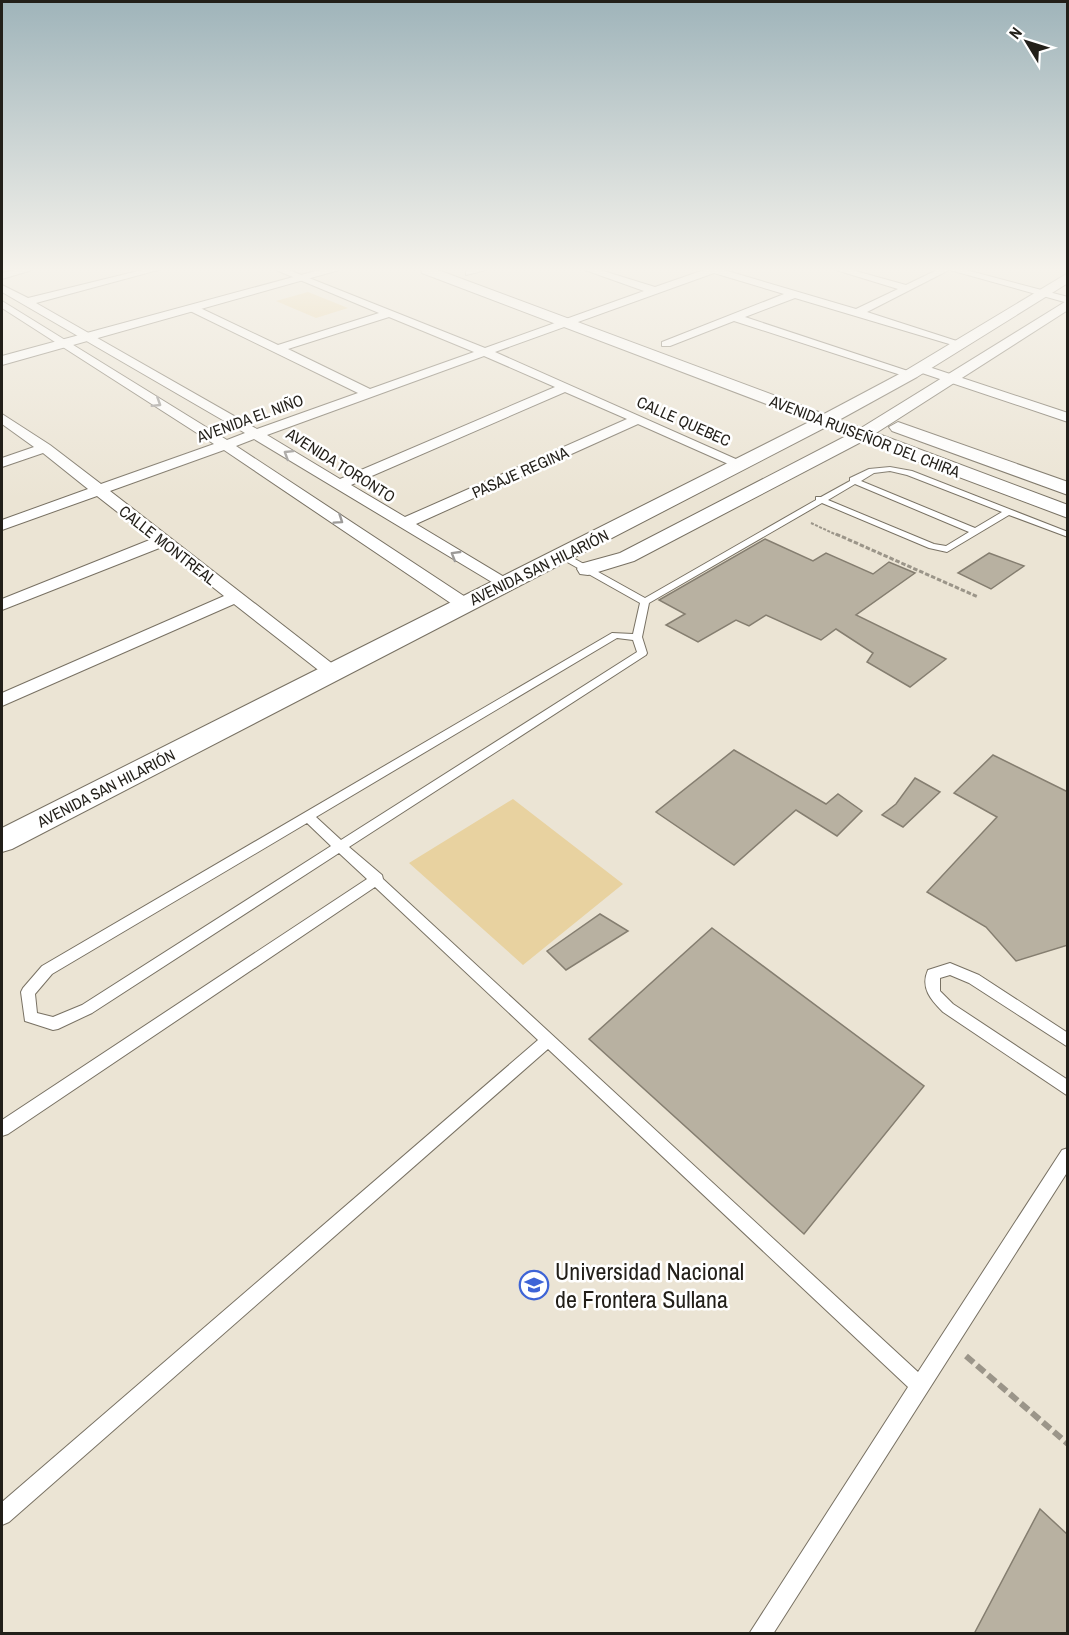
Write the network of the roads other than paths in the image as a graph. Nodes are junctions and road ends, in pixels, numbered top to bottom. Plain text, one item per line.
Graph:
1 (55, 346) edge
2 (67, 346) edge
3 (105, 346) edge
4 (272, 346) edge
5 (287, 346) edge
6 (472, 346) edge
7 (496, 346) edge
8 (635, 346) edge
9 (672, 346) edge
10 (831, 346) edge
11 (956, 346) edge
12 (1002, 346) edge
13 (278, 349) junction
14 (483, 351) junction
15 (2, 361) edge
16 (915, 371) junction
17 (751, 375) dead end
18 (953, 379) junction
19 (566, 387) junction
20 (369, 393) junction
21 (847, 409) junction
22 (825, 411) junction
23 (1064, 413) edge
24 (2, 418) edge
25 (638, 419) junction
26 (882, 422) junction
27 (254, 433) junction
28 (861, 435) junction
29 (224, 444) junction
30 (45, 448) junction
31 (2, 463) edge
32 (741, 464) junction
33 (853, 480) junction
34 (338, 485) junction
35 (1068, 489) edge
36 (98, 491) junction
37 (819, 499) junction
38 (1008, 512) junction
39 (1068, 512) edge
40 (403, 524) junction
41 (2, 525) edge
42 (977, 532) junction
43 (1068, 535) edge
44 (163, 541) junction
45 (563, 556) junction
46 (588, 569) junction
47 (505, 585) junction
48 (235, 597) junction
49 (645, 602) junction
50 (464, 604) junction
51 (2, 605) edge
52 (637, 637) junction
53 (333, 672) junction
54 (2, 700) edge
55 (307, 816) junction
56 (2, 841) edge
57 (341, 846) junction
58 (376, 879) junction
59 (548, 1040) junction
60 (1068, 1041) edge
61 (1068, 1089) edge
62 (2, 1129) edge
63 (1068, 1156) edge
64 (919, 1385) junction
65 (2, 1515) edge
66 (760, 1634) edge

1 - 15 street
2 -> 29 street
3 - 27 street, AVENIDA TORONTO
4 - 13 street
5 - 13 street
6 - 14 street, CALLE QUEBEC
7 - 14 street, AVENIDA EL NIÑO
8 - 22 street, AVENIDA RUISEÑOR DEL CHIRA
9 - 17 street
10 - 16 street
11 - 16 street, AVENIDA SAN HILARIÓN
12 - 18 street, AVENIDA SAN HILARIÓN
13 - 20 street
14 - 19 street, CALLE QUEBEC
14 - 20 street, AVENIDA EL NIÑO
16 - 18 street
16 - 21 street, AVENIDA SAN HILARIÓN
18 - 23 street
18 - 26 street, AVENIDA SAN HILARIÓN
19 - 25 street, CALLE QUEBEC
19 - 34 street
20 - 27 street, AVENIDA EL NIÑO
21 - 22 street, AVENIDA SAN HILARIÓN
21 - 26 street
22 - 28 street, AVENIDA RUISEÑOR DEL CHIRA
22 - 32 street, AVENIDA SAN HILARIÓN
24 - 30 street, CALLE MONTREAL
25 - 32 street, CALLE QUEBEC
25 - 40 street, PASAJE REGINA
26 - 28 street, AVENIDA SAN HILARIÓN
26 - 35 street
27 - 29 street, AVENIDA EL NIÑO
34 -> 27 street, AVENIDA TORONTO
28 - 39 street, AVENIDA RUISEÑOR DEL CHIRA
28 - 46 street, AVENIDA SAN HILARIÓN
29 - 36 street, AVENIDA EL NIÑO
29 -> 50 street
30 - 31 street
30 - 36 street, CALLE MONTREAL
32 - 45 street, AVENIDA SAN HILARIÓN
33 - 37 lane
33 - 38 lane
33 - 42 lane
34 - 40 street, AVENIDA TORONTO
36 - 41 street, AVENIDA EL NIÑO
36 - 44 street, CALLE MONTREAL
37 - 42 lane
37 - 49 lane
38 - 42 lane
38 - 43 lane
47 -> 40 street, AVENIDA TORONTO
44 - 48 street, CALLE MONTREAL
44 - 51 street
45 - 46 lane
45 - 47 street, AVENIDA SAN HILARIÓN
46 - 49 lane
47 - 50 street, AVENIDA SAN HILARIÓN
48 - 53 street, CALLE MONTREAL
48 - 54 street
49 - 52 lane
50 - 53 street, AVENIDA SAN HILARIÓN
52 - 55 lane
52 - 57 lane
53 - 56 street, AVENIDA SAN HILARIÓN
55 - 57 lane
55 - 57 lane
57 - 58 lane
58 - 59 lane
58 - 62 lane
59 - 64 lane
59 - 65 lane
60 - 61 lane
63 - 64 lane
64 - 66 lane

